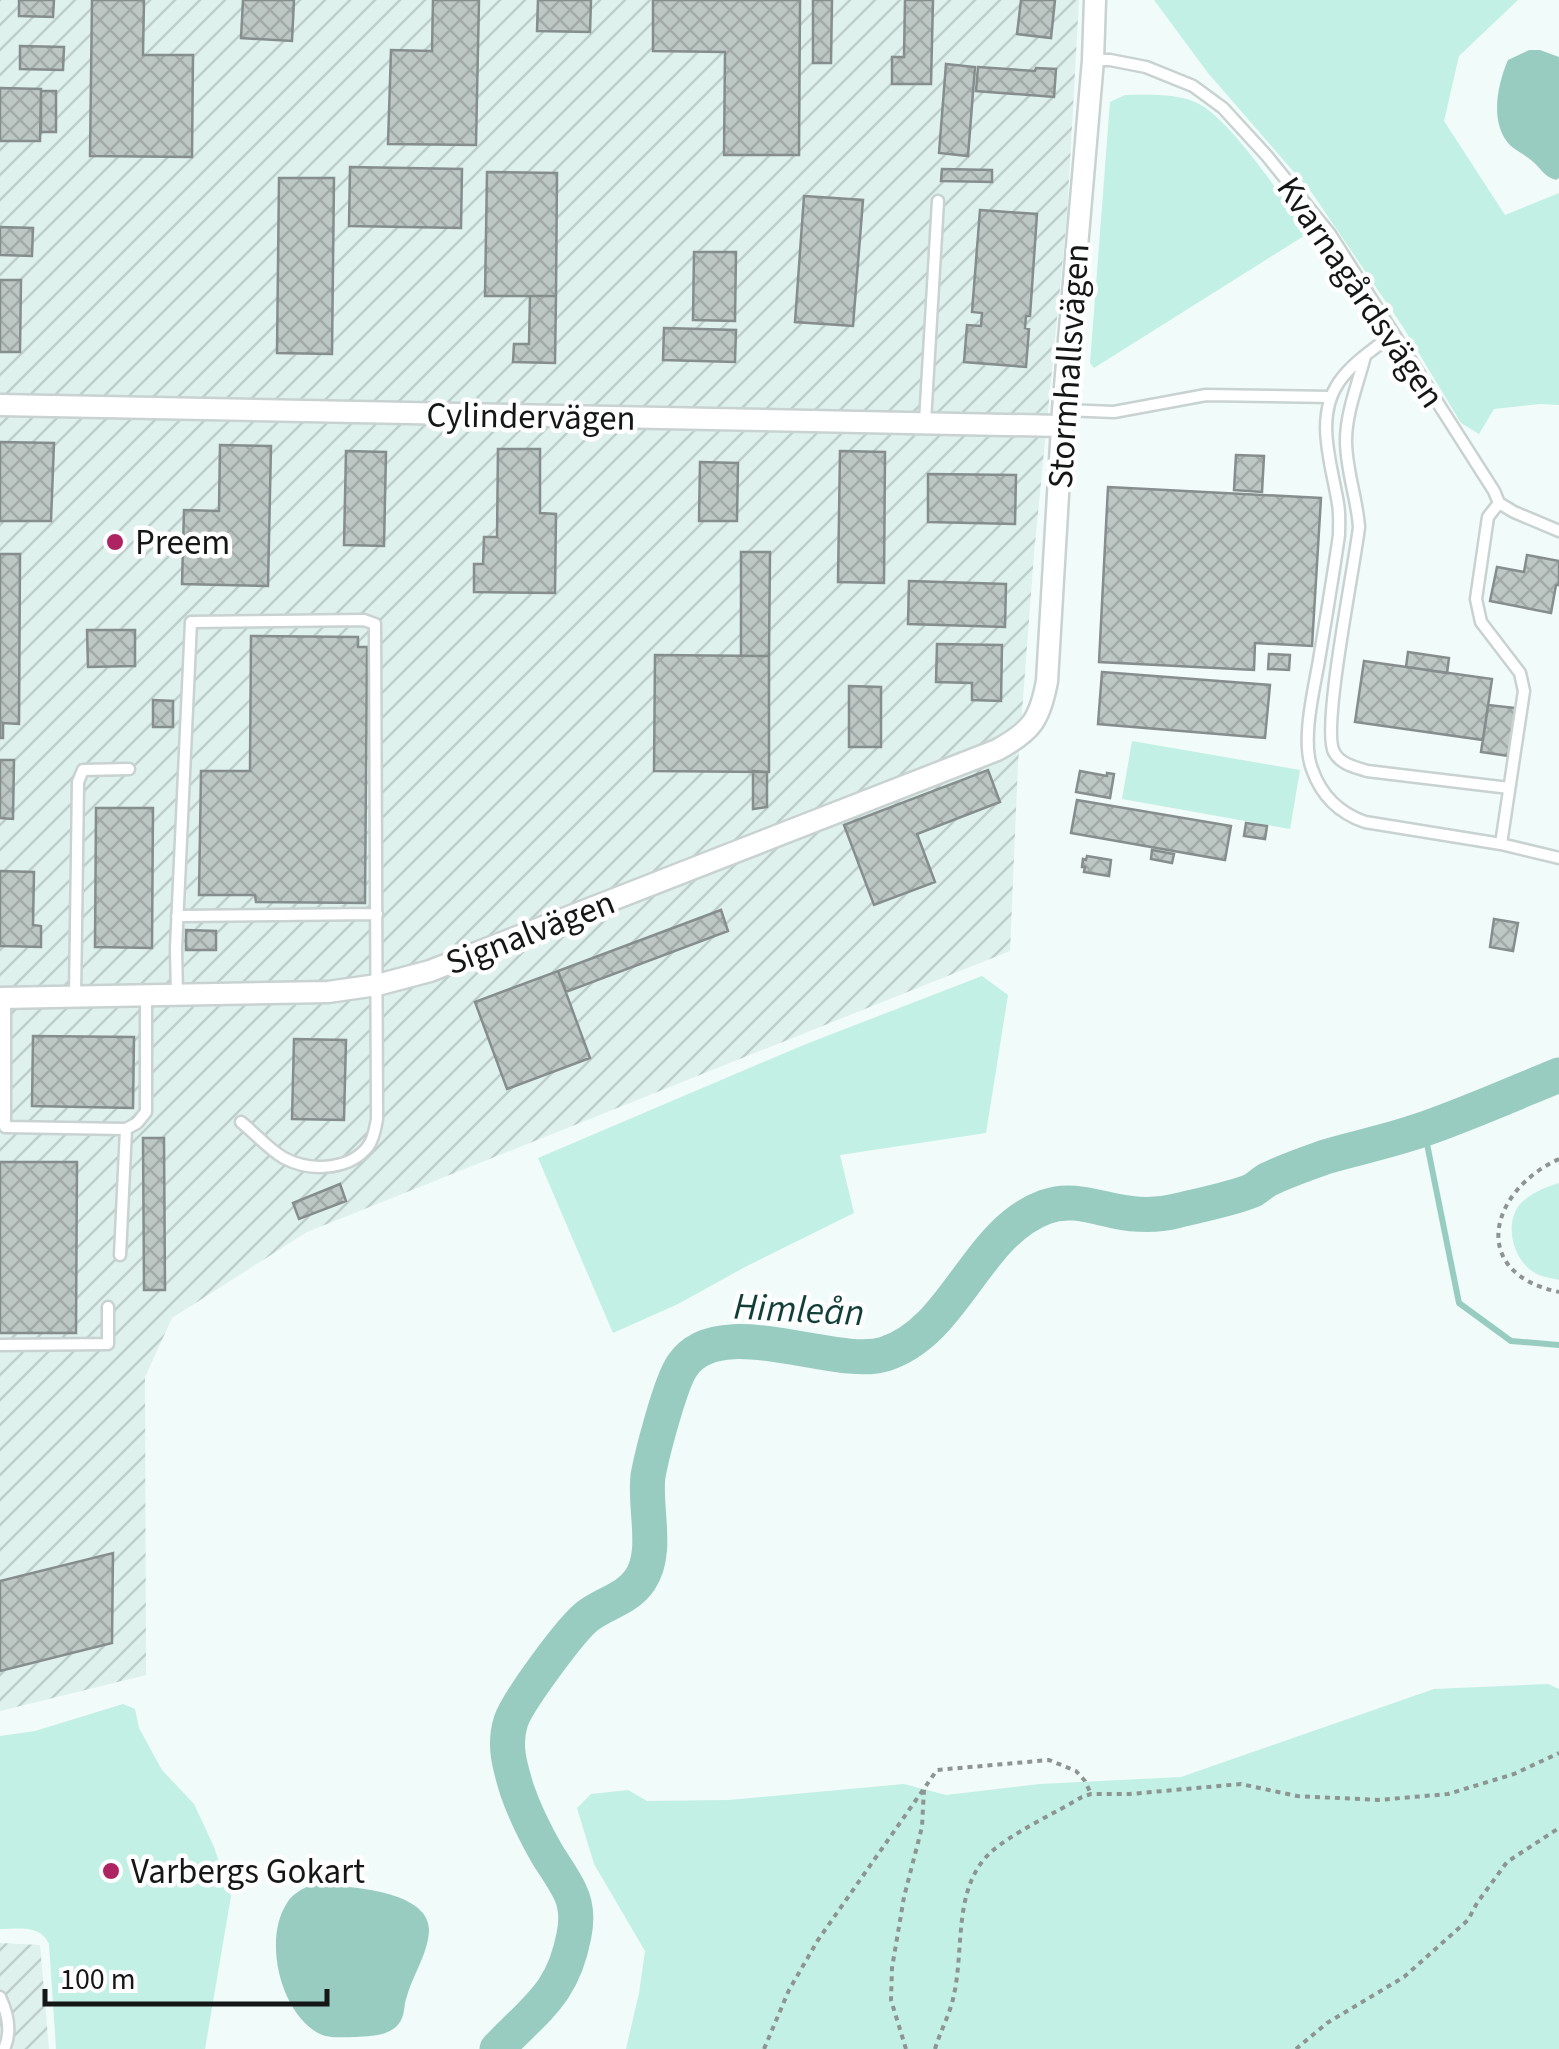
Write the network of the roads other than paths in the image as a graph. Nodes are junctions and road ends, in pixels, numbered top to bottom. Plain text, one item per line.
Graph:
1 (1096, 0) edge
2 (1092, 60) junction
3 (938, 201) dead end
4 (1392, 335) junction
5 (1366, 355) junction
6 (1331, 397) junction
7 (0, 406) edge
8 (1063, 418) junction
9 (925, 424) junction
10 (1499, 503) junction
11 (1559, 531) edge
12 (1030, 729) joint
13 (129, 770) dead end
14 (1510, 788) junction
15 (1501, 844) junction
16 (1559, 858) edge
17 (377, 914) junction
18 (178, 916) junction
19 (377, 986) junction
20 (146, 996) junction
21 (177, 996) junction
22 (75, 997) junction
23 (2, 998) edge
24 (2, 1022) edge
25 (241, 1122) dead end
26 (126, 1130) junction
27 (120, 1255) dead end
28 (108, 1307) dead end
29 (0, 1345) edge
30 (0, 1997) edge
31 (4, 2049) edge

1 - 2 street, Stormhallsvägen
2 - 4 lane, Kvarnagårdsvägen
2 - 8 street, Stormhallsvägen
3 - 9 lane
4 - 5 lane
4 - 10 lane, Kvarnagårdsvägen
5 - 6 lane
5 - 14 lane
6 - 8 lane
6 - 15 lane
7 - 9 street, Cylindervägen
8 - 9 street, Cylindervägen
8 - 12 street, Stormhallsvägen
10 - 11 lane
10 - 14 lane
12 - 19 street, Signalvägen
13 - 22 lane
14 - 15 lane
15 - 16 lane
17 - 18 lane
17 - 18 lane
17 - 19 lane
18 - 21 lane
19 - 21 street, Signalvägen
19 - 25 lane
20 - 21 street, Signalvägen
20 - 22 street, Signalvägen
20 - 26 lane
22 - 23 street, Signalvägen
23 - 24 lane
24 - 26 lane
26 - 27 lane
28 - 29 lane
30 - 31 lane

